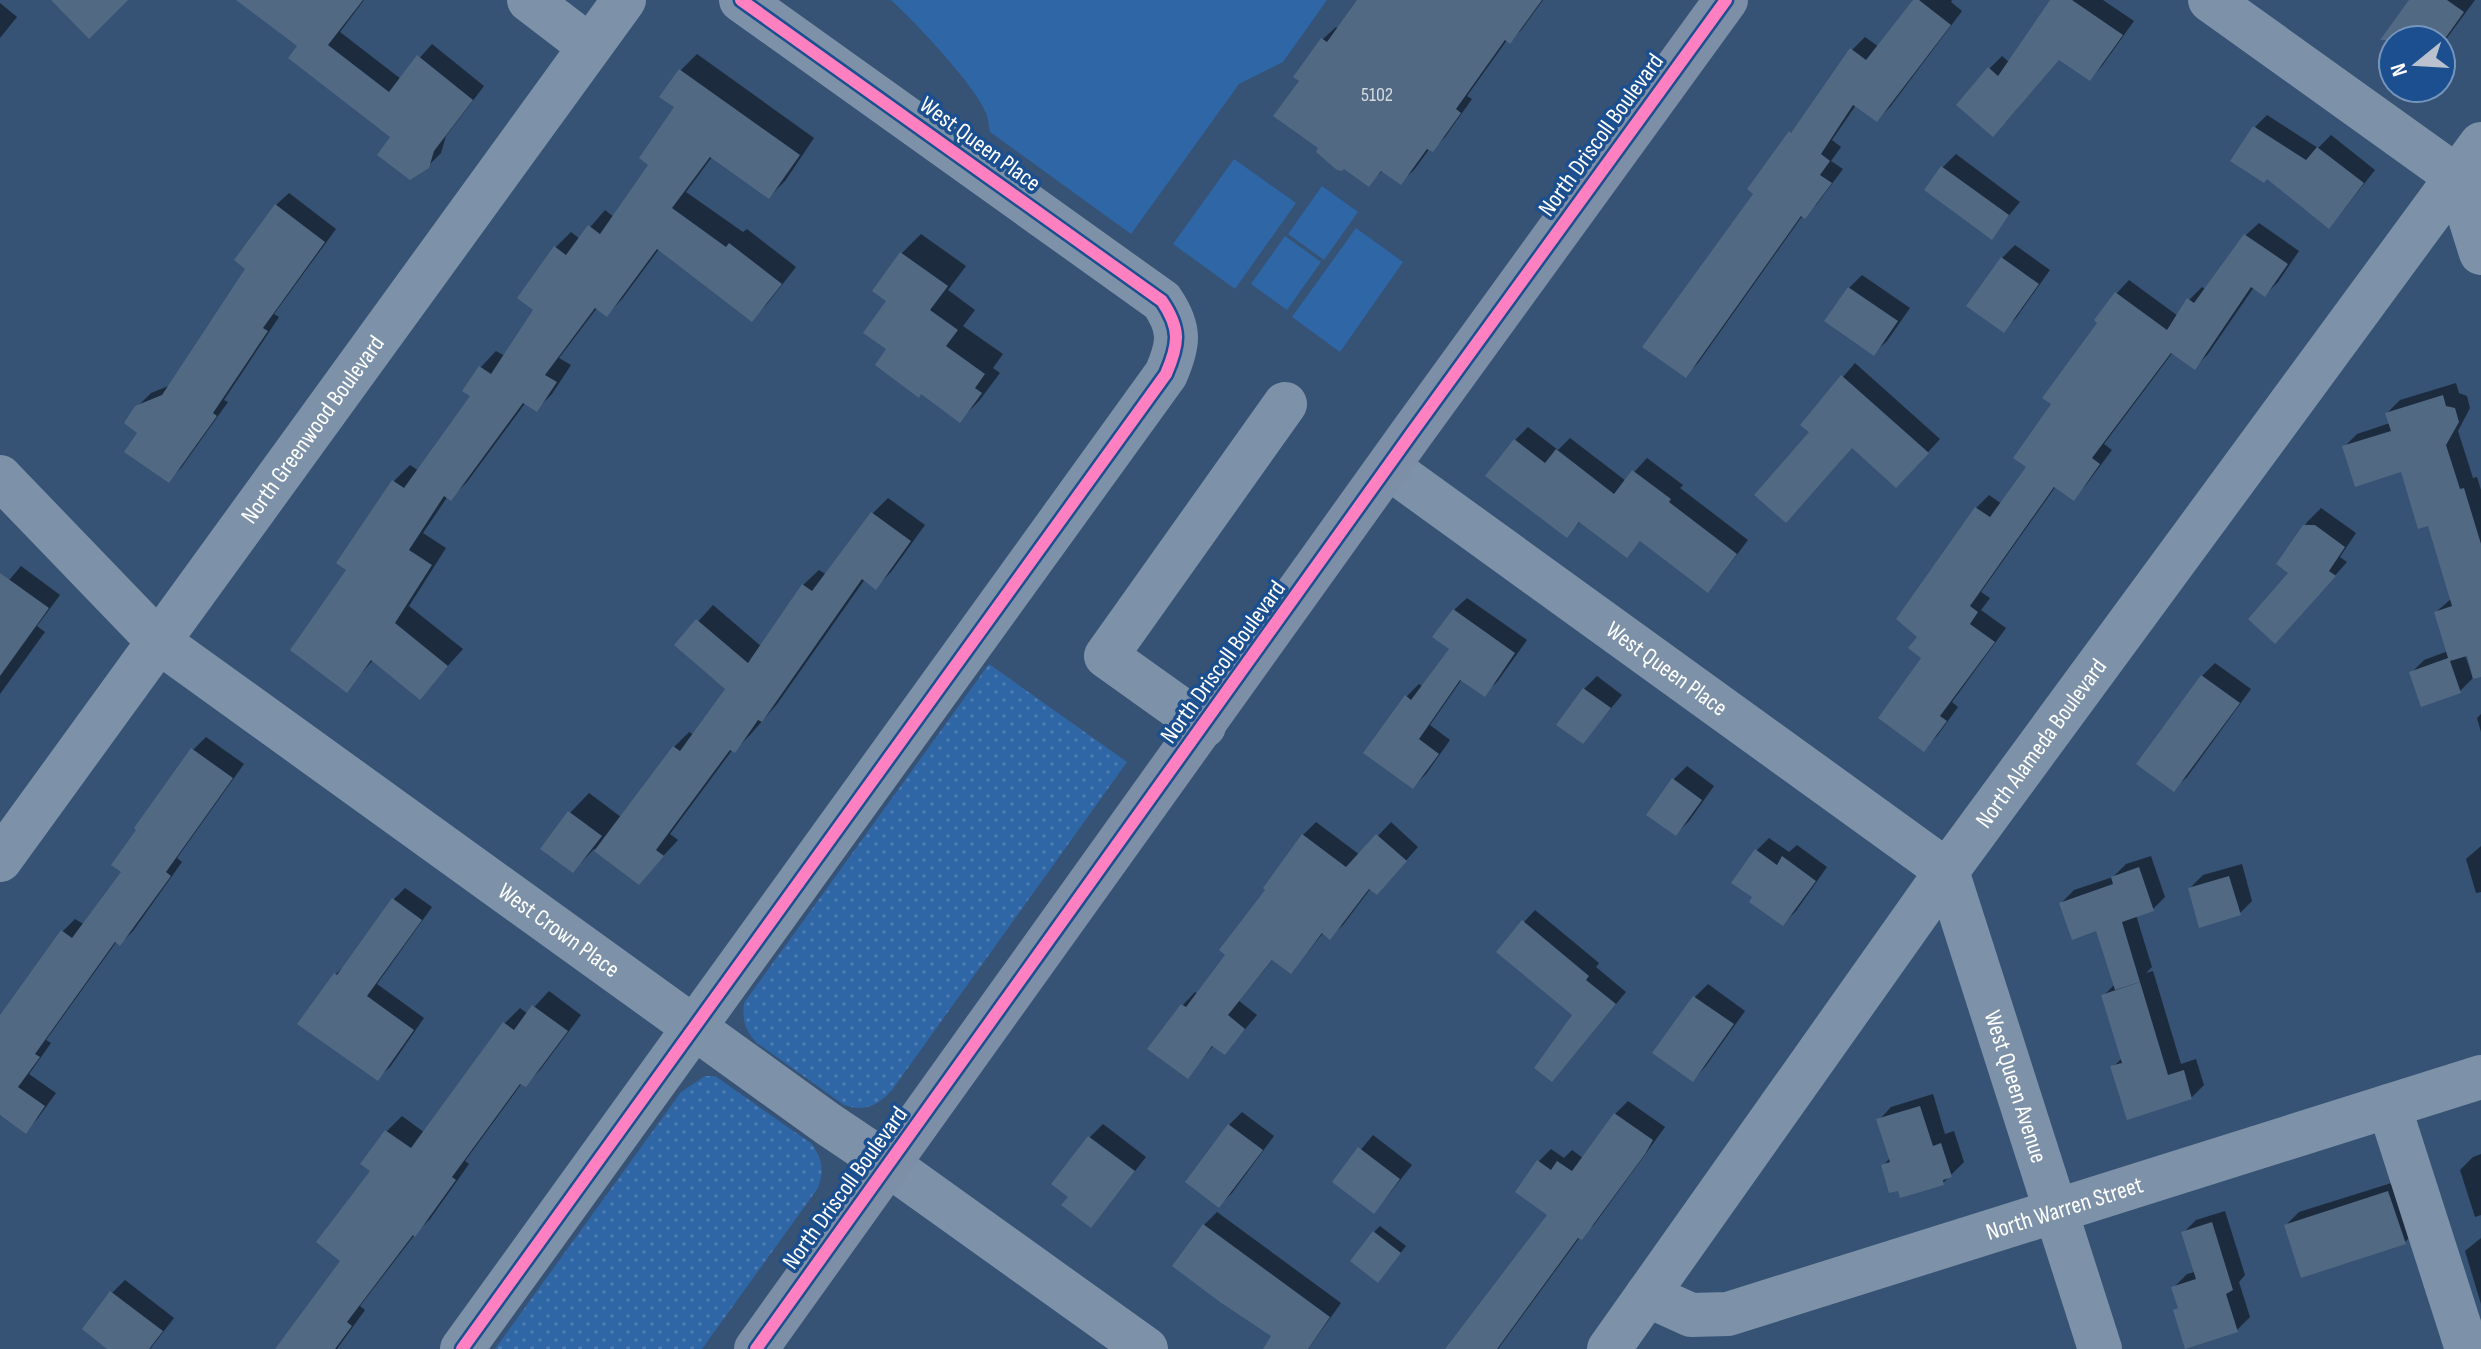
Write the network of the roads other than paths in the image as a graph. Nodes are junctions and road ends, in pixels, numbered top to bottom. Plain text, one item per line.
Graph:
1 (529, 0) edge
2 (624, 0) edge
3 (741, 0) edge
4 (1726, 0) edge
5 (2210, 0) edge
6 (589, 46) junction
7 (2469, 160) edge
8 (2481, 253) edge
9 (1285, 404) dead end
10 (1388, 467) junction
11 (0, 477) edge
12 (158, 641) junction
13 (1204, 726) junction
14 (0, 860) edge
15 (1947, 871) junction
16 (693, 1026) junction
17 (2481, 1077) edge
18 (2389, 1106) junction
19 (889, 1165) junction
20 (2056, 1211) junction
21 (1647, 1295) junction
22 (1733, 1332) edge
23 (462, 1349) edge
24 (756, 1349) edge
25 (1146, 1349) edge
26 (1609, 1349) edge
27 (2100, 1349) edge
28 (2467, 1349) edge

1 - 6 street
2 - 6 street, North Greenwood Boulevard
3 - 16 street, West Queen Place
4 - 10 main road, North Driscoll Boulevard
5 - 7 street
6 - 12 street, North Greenwood Boulevard
7 - 8 street
7 - 15 street, North Alameda Boulevard
9 - 13 street
10 - 13 main road, North Driscoll Boulevard
10 - 15 street, West Queen Place
11 - 12 street, West Crown Place
12 - 14 street, North Greenwood Boulevard
12 - 16 street, West Crown Place
13 - 19 main road, North Driscoll Boulevard
15 - 20 street, West Queen Avenue
15 - 21 street, North Alameda Boulevard
16 - 19 street, West Crown Place
16 - 23 street
17 - 18 street, North Warren Street
18 - 20 street, North Warren Street
18 - 28 street
19 - 24 main road, North Driscoll Boulevard
19 - 25 street, West Crown Place
20 - 22 street, North Warren Street
20 - 27 street, West Queen Avenue
21 - 22 street, North Warren Street
21 - 26 street, North Alameda Boulevard

